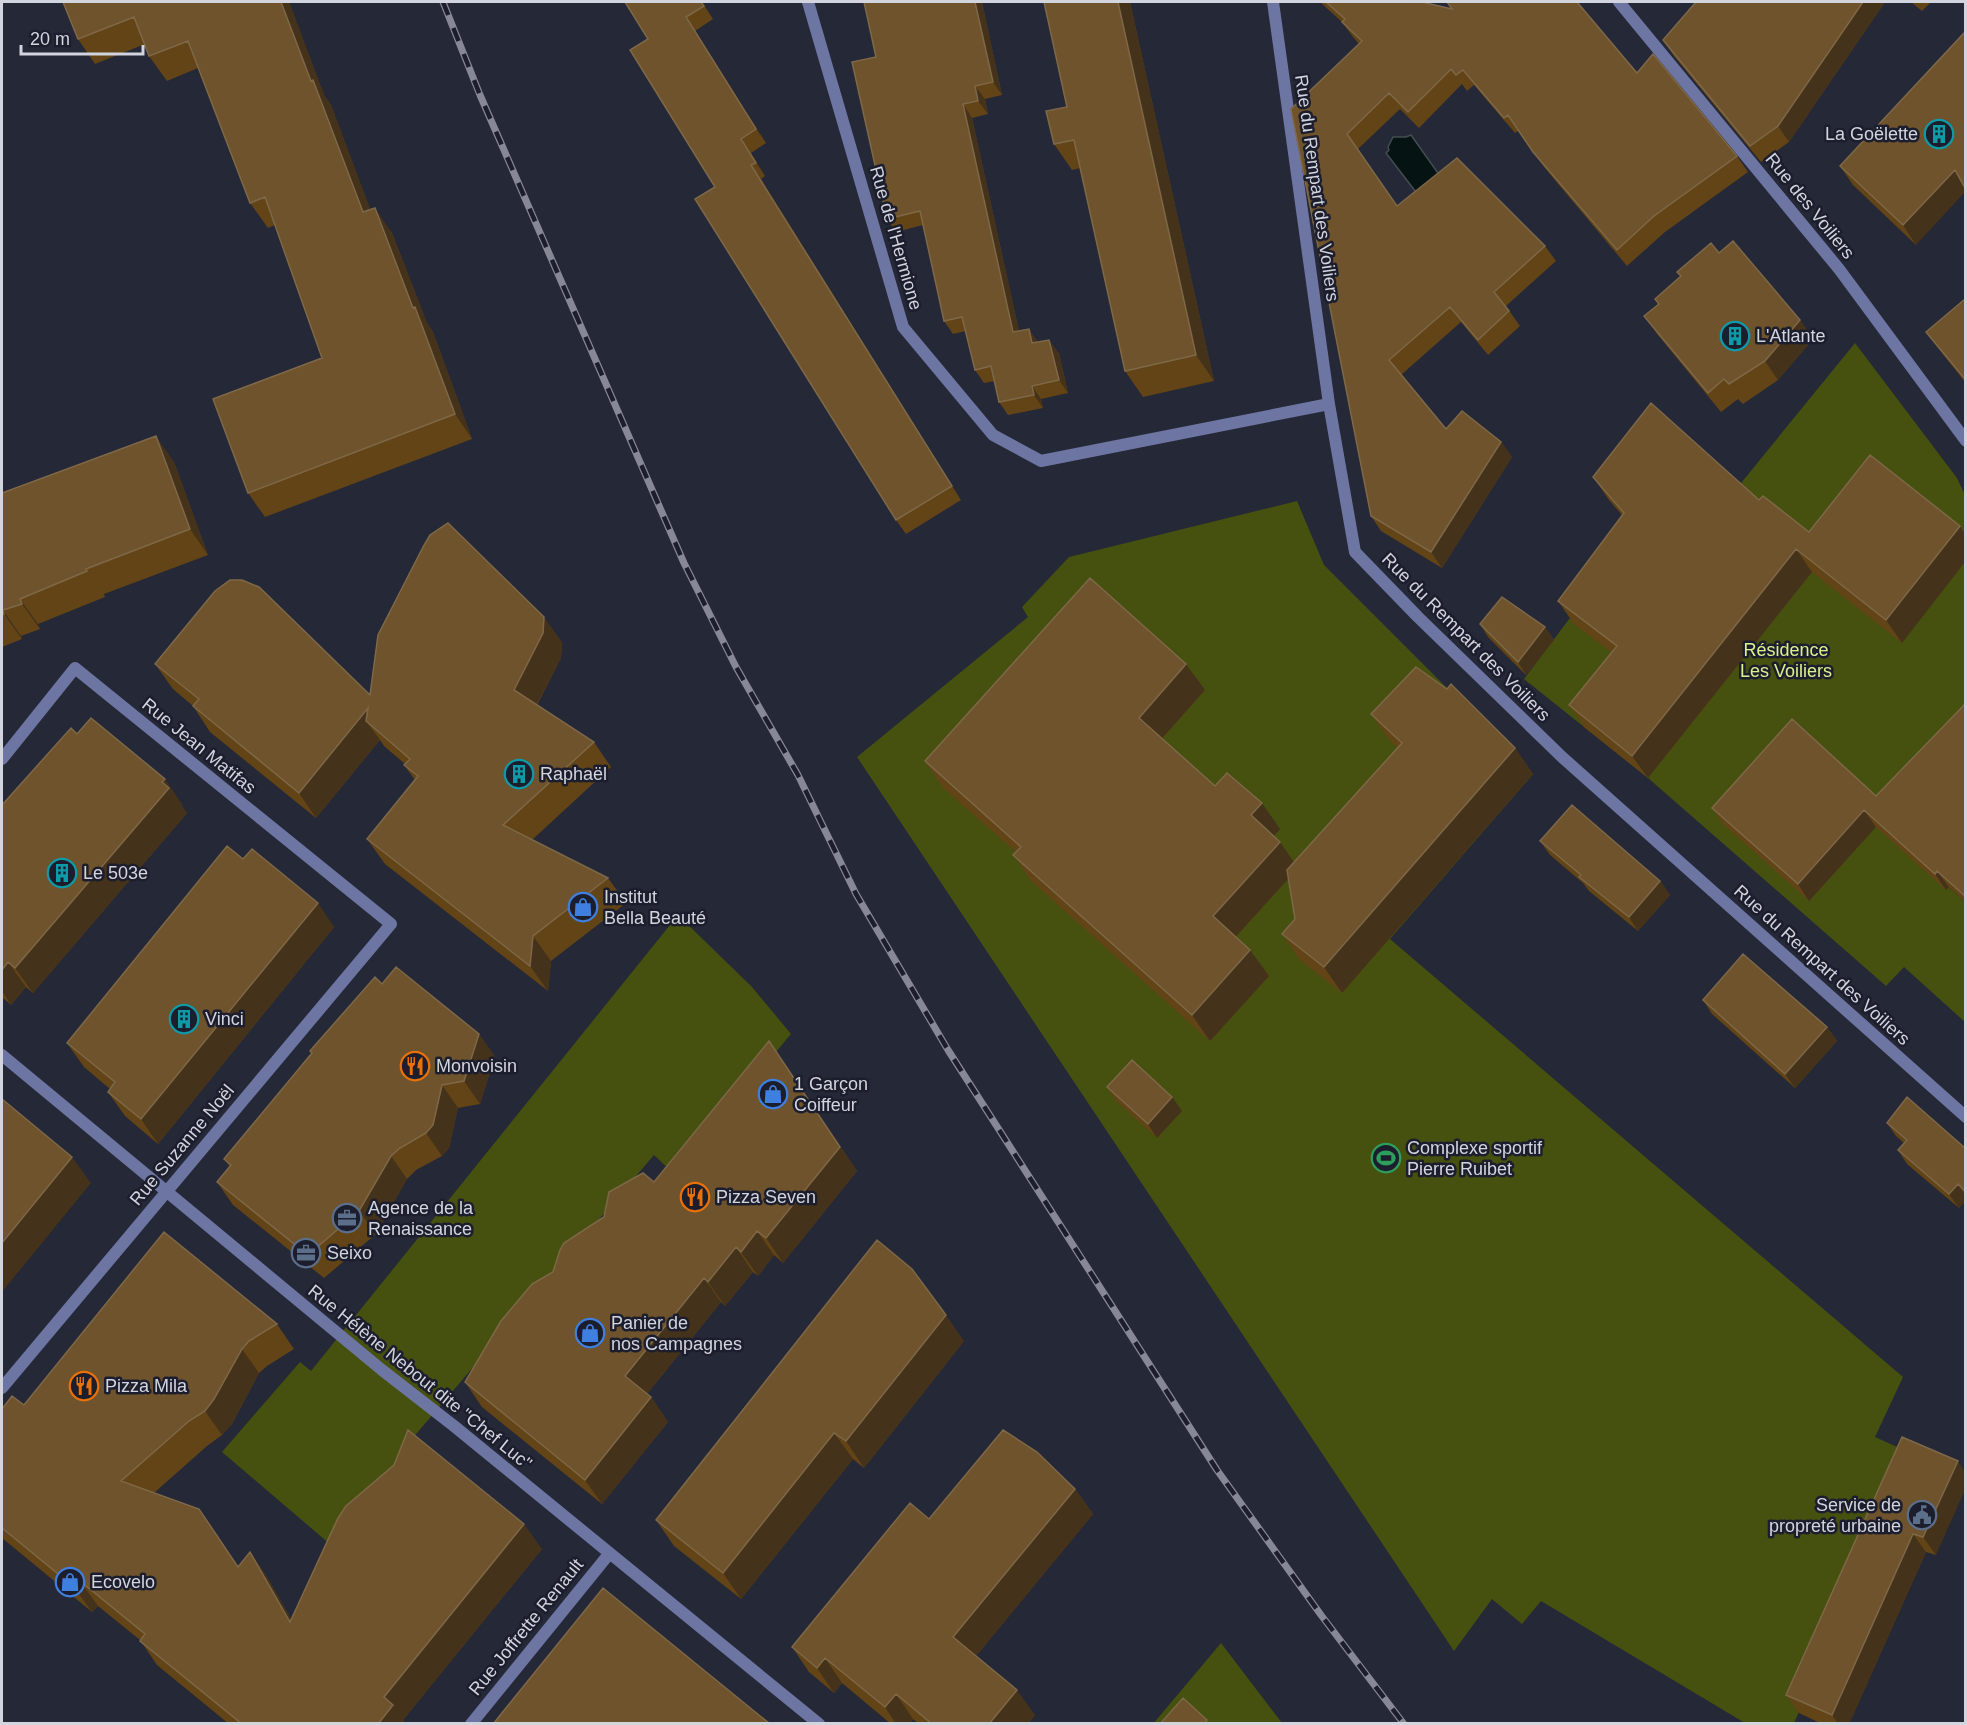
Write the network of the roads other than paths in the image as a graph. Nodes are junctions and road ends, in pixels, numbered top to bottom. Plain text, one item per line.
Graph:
1 (808, 2) edge
2 (1273, 2) edge
3 (1619, 2) edge
4 (1329, 404) junction
5 (1965, 441) edge
6 (2, 759) edge
7 (391, 924) joint
8 (2, 1055) edge
9 (1965, 1117) edge
10 (167, 1191) junction
11 (2, 1388) edge
12 (609, 1554) junction
13 (471, 1724) edge
14 (819, 1724) edge

1 - 4 street, Rue de l'Hermione
2 - 4 street, Rue du Rempart des Voiliers
3 - 5 street, Rue des Voiliers
4 - 9 street, Rue du Rempart des Voiliers
6 - 7 street, Rue Jean Matifas
7 - 10 street, Rue Suzanne Noël
8 - 10 street, Rue Hélène Nebout dite "Chef Luc"
10 - 11 street, Rue Suzanne Noël
10 - 12 street, Rue Hélène Nebout dite "Chef Luc"
12 - 13 street, Rue Joffrette Renault
12 - 14 street, Rue Hélène Nebout dite "Chef Luc"

